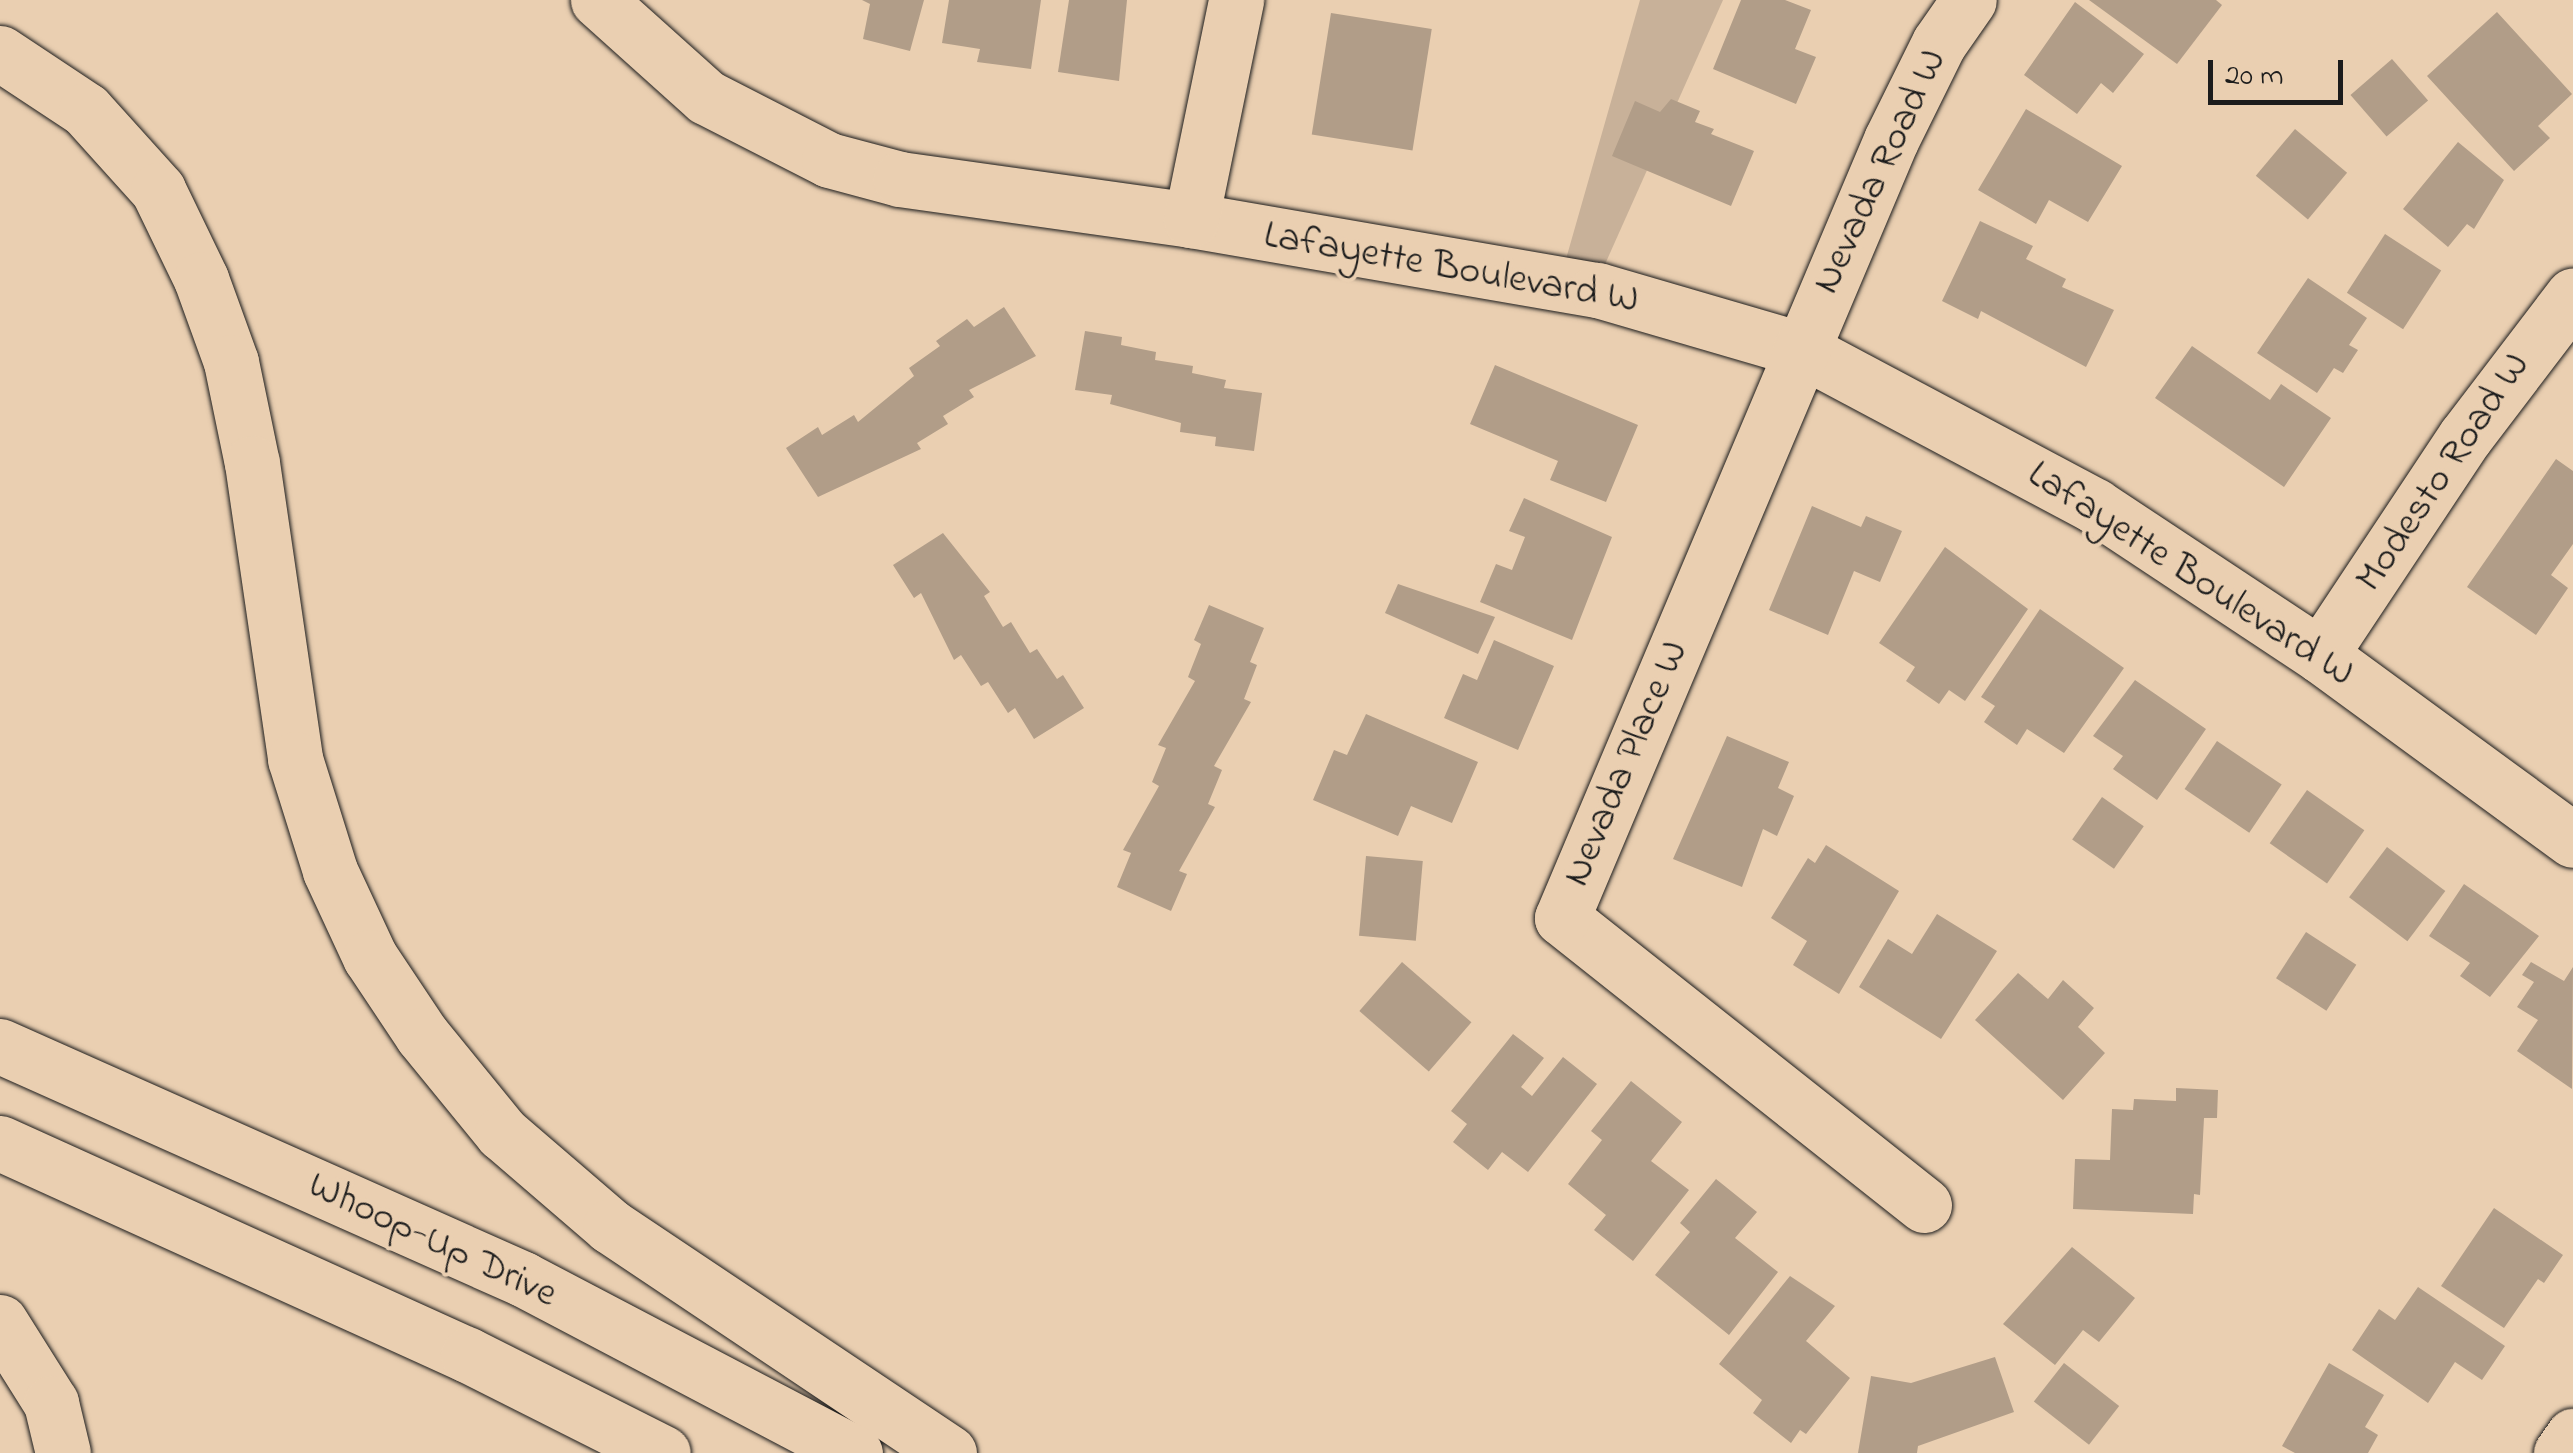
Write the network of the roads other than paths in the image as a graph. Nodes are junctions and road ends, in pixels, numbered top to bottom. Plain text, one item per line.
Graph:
1 (598, 0) edge
2 (1236, 0) edge
3 (1969, 0) edge
4 (0, 53) edge
5 (1191, 220) junction
6 (2573, 295) edge
7 (1800, 349) junction
8 (2320, 655) junction
9 (2573, 840) edge
10 (0, 1046) edge
11 (0, 1144) edge
12 (1924, 1206) dead end
13 (0, 1322) edge
14 (2573, 1436) edge
15 (63, 1453) edge
16 (663, 1453) edge
17 (855, 1453) edge
18 (949, 1453) edge
19 (2562, 1453) edge

1 - 5 main road, Lafayette Boulevard W
2 - 5 main road
3 - 7 main road, Nevada Road W
4 - 18 main road
5 - 7 main road, Lafayette Boulevard W
6 - 8 main road, Modesto Road W
7 - 8 main road, Lafayette Boulevard W
7 - 12 main road, Nevada Place W
8 - 9 main road, Lafayette Boulevard W
10 - 17 main road, Whoop-Up Drive
11 - 16 main road
13 - 15 main road
14 - 19 main road

